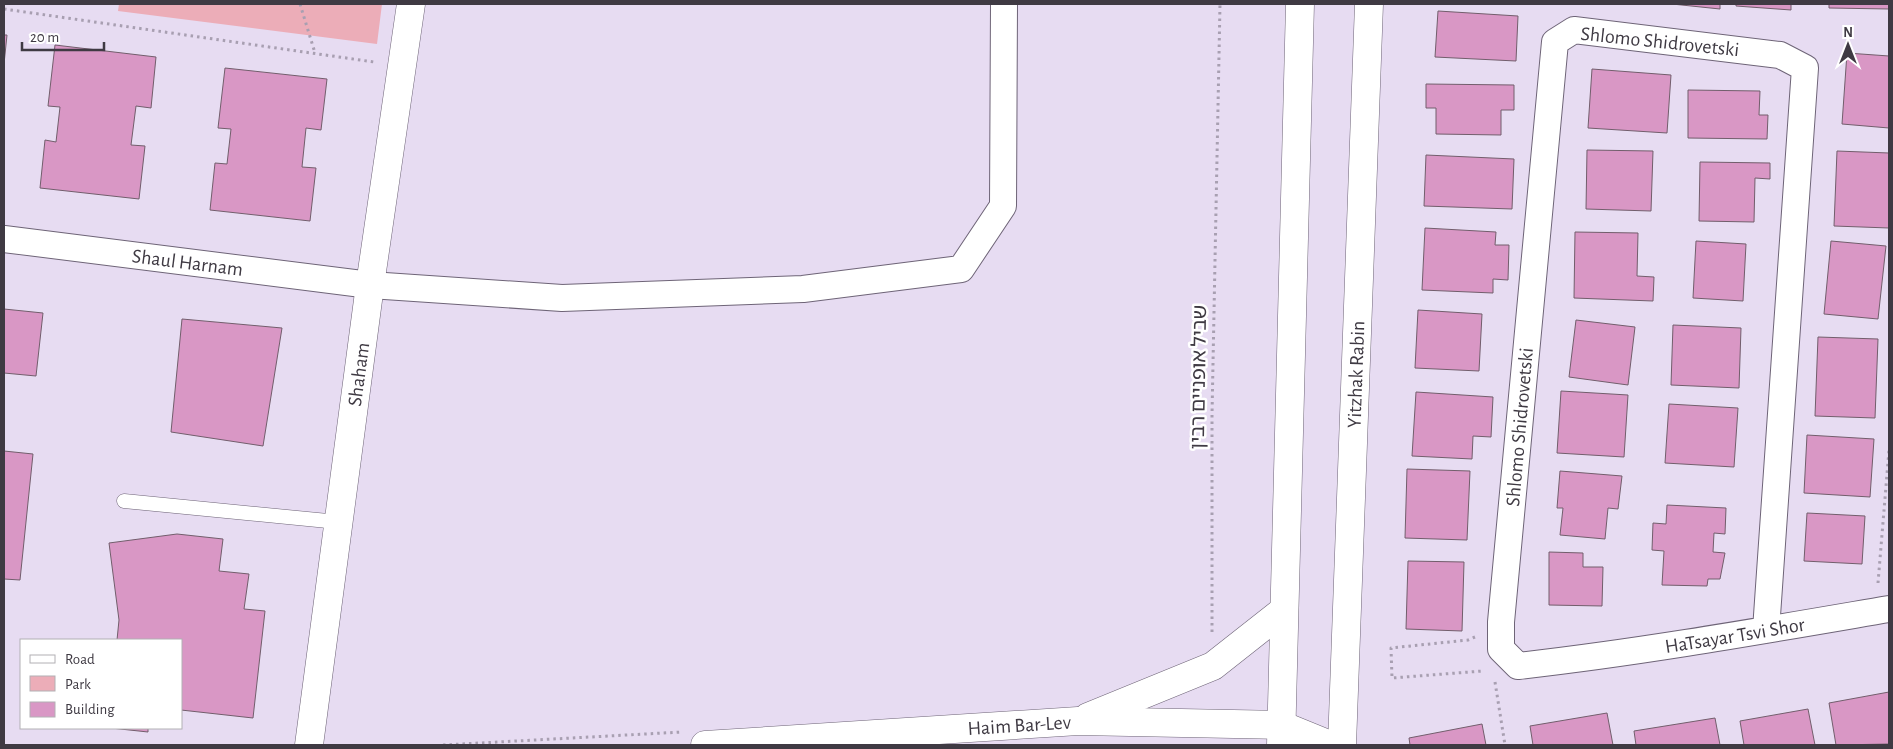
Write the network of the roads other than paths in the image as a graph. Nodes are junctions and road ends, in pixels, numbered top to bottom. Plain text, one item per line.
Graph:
1 (411, 4) edge
2 (1004, 4) edge
3 (1300, 4) edge
4 (1369, 4) edge
5 (4, 239) edge
6 (370, 285) junction
7 (124, 501) dead end
8 (338, 522) junction
9 (1284, 610) junction
10 (1882, 610) edge
11 (1766, 630) junction
12 (1580, 659) joint
13 (1078, 721) junction
14 (1281, 735) edge
15 (309, 745) edge
16 (705, 745) edge
17 (1330, 745) edge
18 (1342, 745) edge

1 - 6 street, Shaham
2 - 6 street, Shaul Harnam
3 - 9 street
4 - 18 street, Yitzhak Rabin
5 - 6 street, Shaul Harnam
6 - 8 street, Shaham
7 - 8 lane
8 - 15 street, Shaham
9 - 13 street
9 - 14 street
10 - 11 street, HaTsayar Tsvi Shor
11 - 12 street, HaTsayar Tsvi Shor
11 - 12 street, Shlomo Shidrovetski
13 - 14 street, Haim Bar-Lev
13 - 16 street, Haim Bar-Lev
14 - 17 street, Haim Bar-Lev

